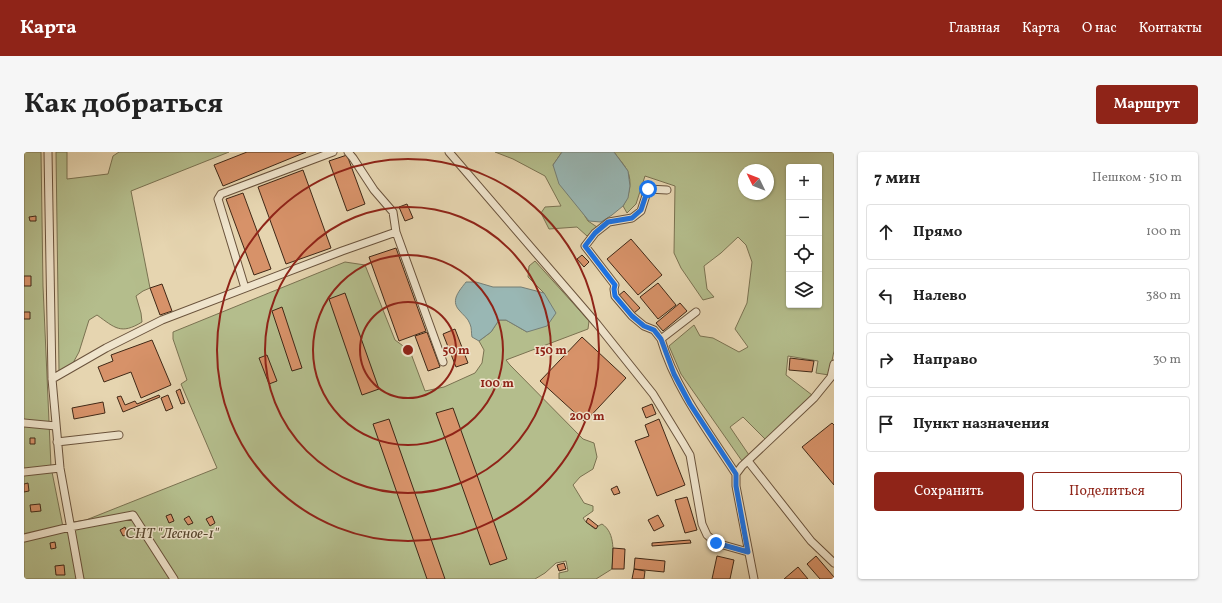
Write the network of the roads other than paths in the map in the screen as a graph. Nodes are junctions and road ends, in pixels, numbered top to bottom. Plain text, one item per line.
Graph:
1 (48, 152) edge
2 (333, 152) edge
3 (348, 152) edge
4 (449, 152) edge
5 (667, 190) dead end
6 (396, 232) junction
7 (245, 288) junction
8 (696, 312) dead end
9 (661, 339) junction
10 (444, 362) dead end
11 (834, 364) edge
12 (52, 379) junction
13 (24, 423) edge
14 (56, 426) junction
15 (119, 435) dead end
16 (57, 442) junction
17 (748, 461) junction
18 (60, 468) junction
19 (24, 472) edge
20 (736, 474) junction
21 (70, 528) junction
22 (24, 538) edge
23 (748, 552) junction
24 (834, 563) edge
25 (80, 579) edge
26 (174, 579) edge
27 (754, 579) edge

1 - 12 street
2 - 7 street
3 - 6 street
4 - 23 street
5 - 9 street
6 - 7 street
6 - 10 street
7 - 12 street
8 - 9 street
9 - 20 street
11 - 17 street
12 - 14 street
13 - 14 street
14 - 16 street
15 - 16 street
16 - 18 street
17 - 20 street
17 - 24 street
18 - 19 street
18 - 21 street
20 - 23 street
21 - 22 street
21 - 25 street
21 - 26 street
23 - 27 street

